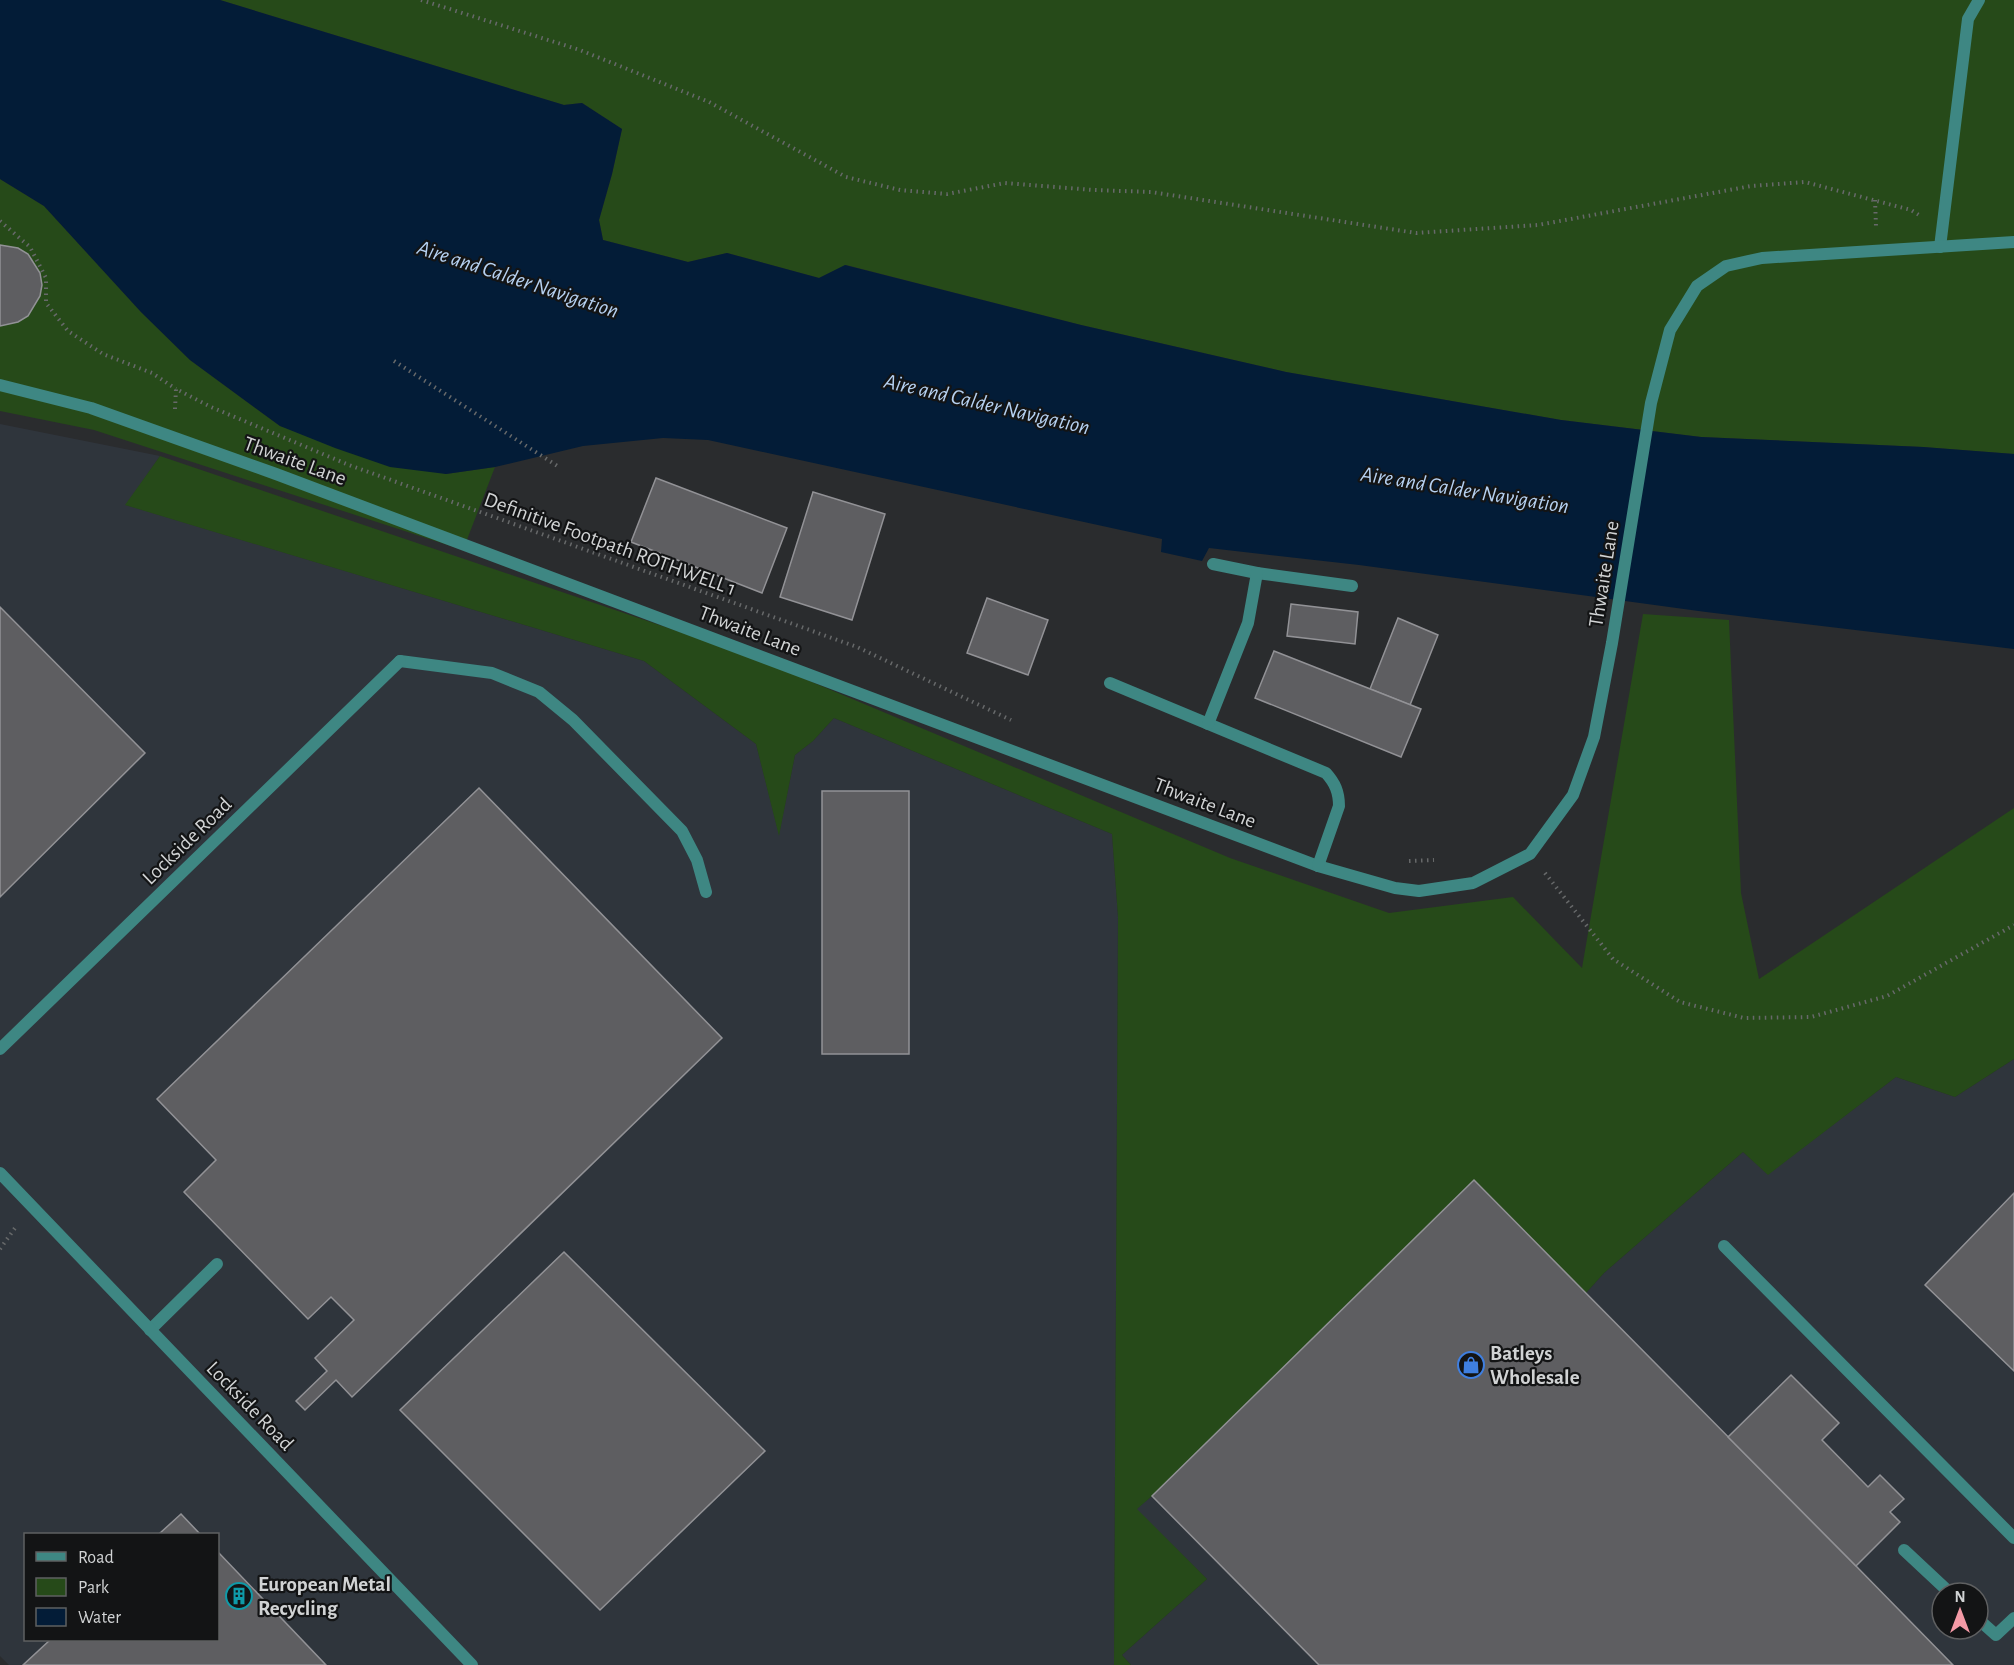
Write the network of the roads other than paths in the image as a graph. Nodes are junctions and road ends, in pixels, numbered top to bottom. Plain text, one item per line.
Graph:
1 (1979, 0) edge
2 (2014, 242) edge
3 (1940, 247) junction
4 (0, 385) edge
5 (1213, 564) dead end
6 (1257, 573) junction
7 (1352, 586) dead end
8 (1110, 683) dead end
9 (1208, 724) junction
10 (1318, 866) junction
11 (706, 892) dead end
12 (0, 1050) edge
13 (0, 1173) edge
14 (1724, 1246) dead end
15 (217, 1264) dead end
16 (150, 1330) junction
17 (2014, 1538) edge
18 (1904, 1550) dead end
19 (1937, 1581) edge
20 (2014, 1618) edge
21 (1990, 1630) edge
22 (472, 1665) edge

1 - 3 street
2 - 3 street, Thwaite Lane
3 - 10 street, Thwaite Lane
4 - 10 street, Thwaite Lane
5 - 6 street
6 - 7 street
6 - 9 street
8 - 9 street
9 - 10 street
11 - 12 street, Lockside Road
13 - 16 street, Lockside Road
14 - 17 street
15 - 16 street
16 - 22 street, Lockside Road
18 - 19 street
20 - 21 street

